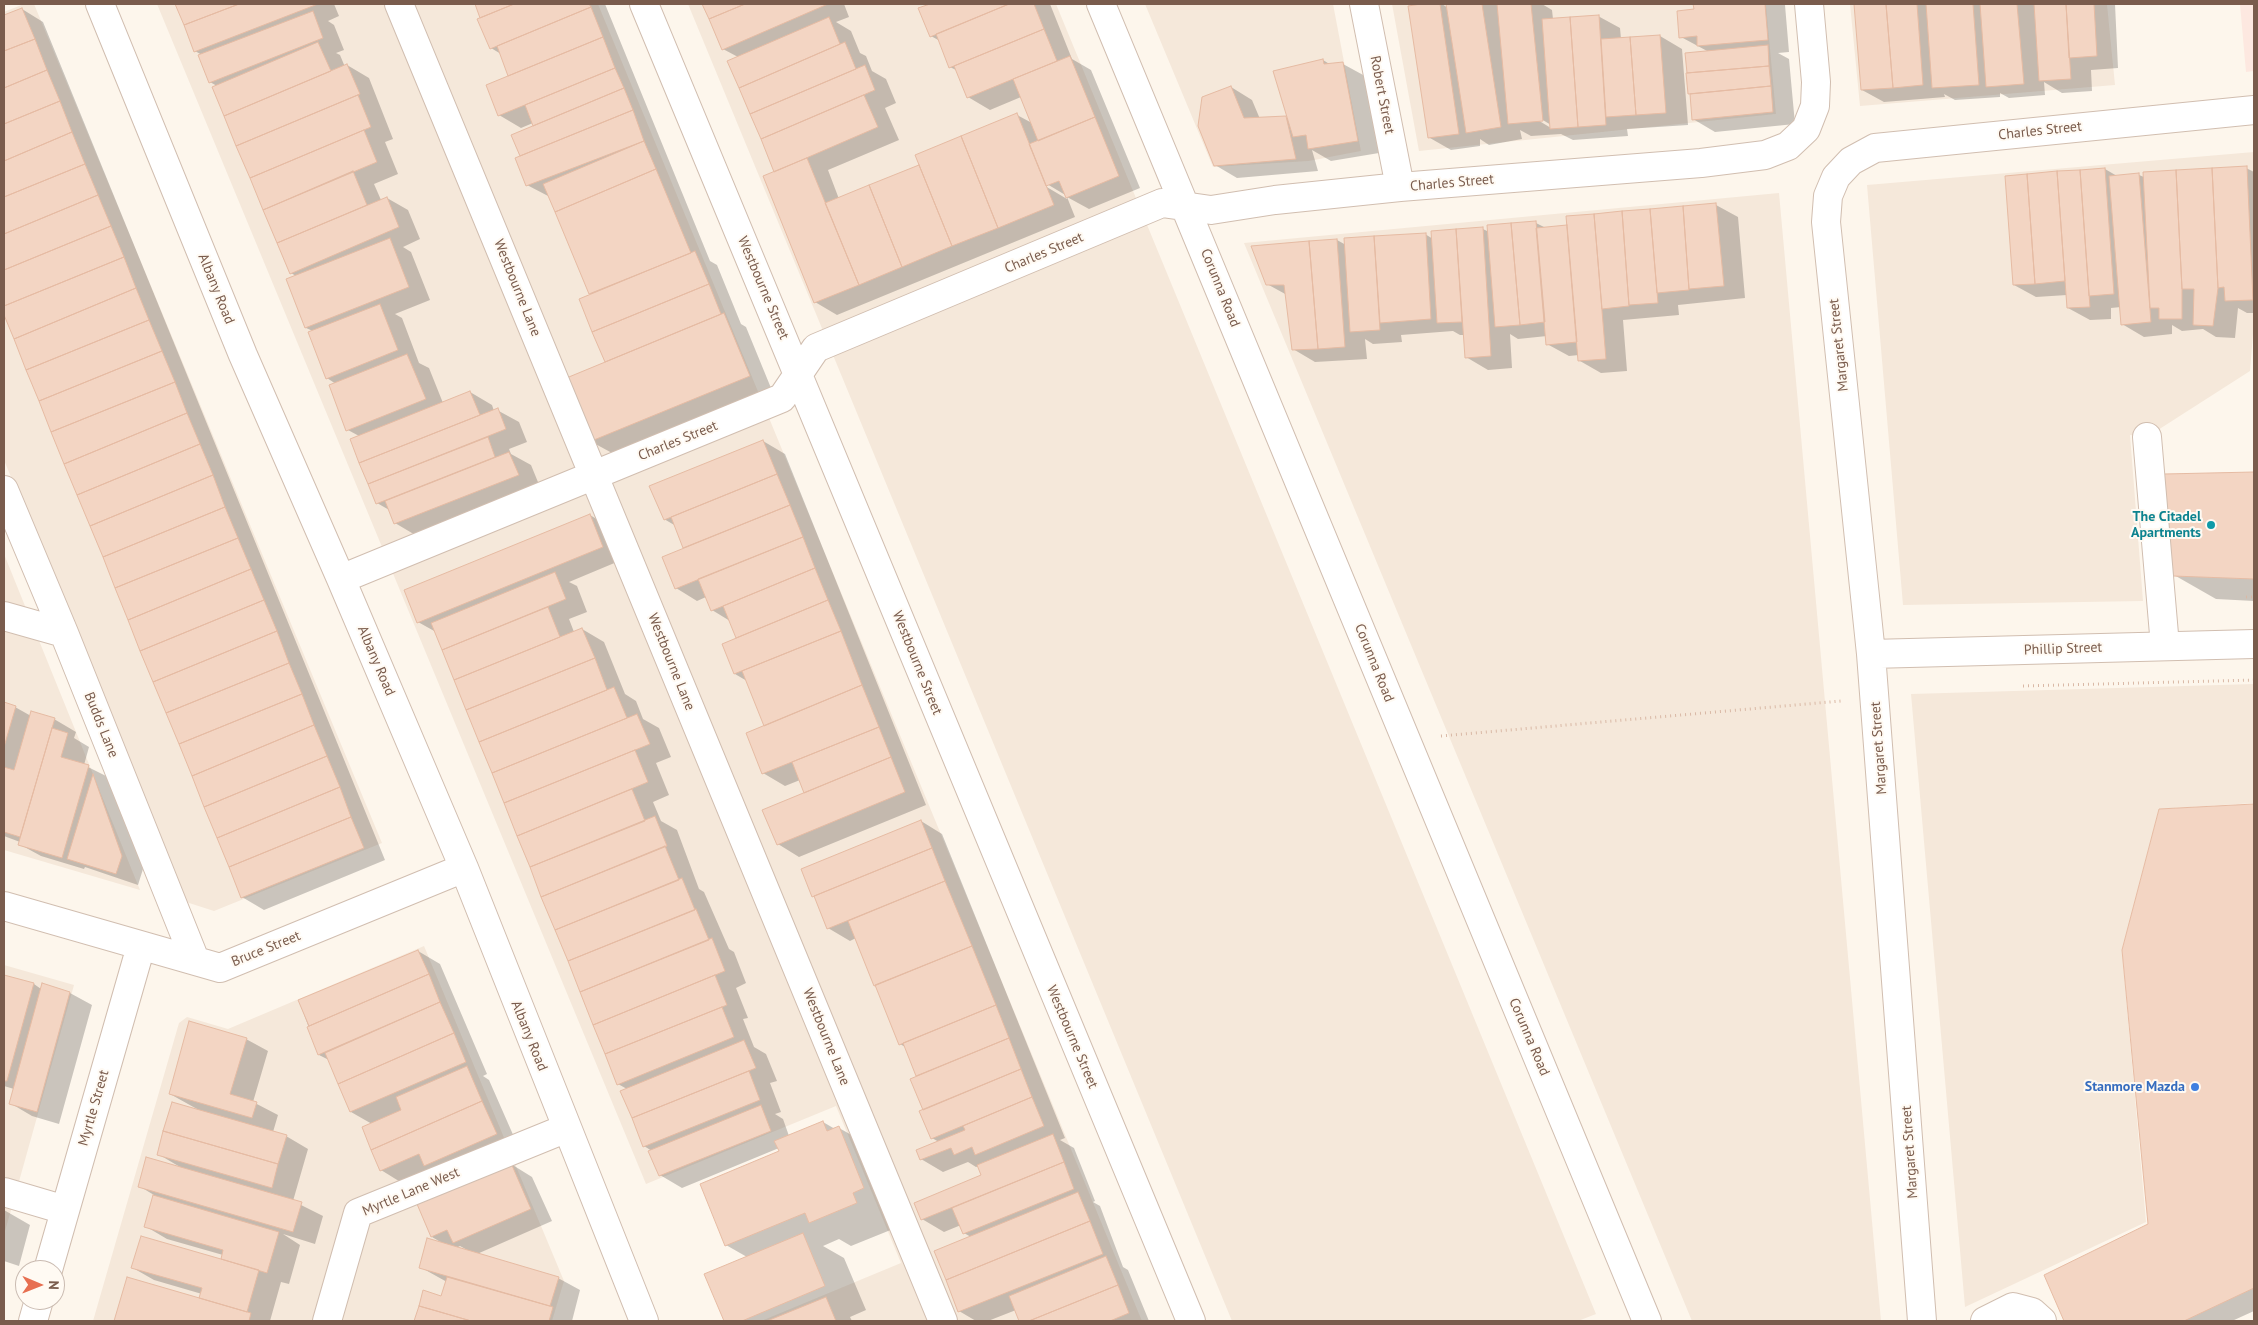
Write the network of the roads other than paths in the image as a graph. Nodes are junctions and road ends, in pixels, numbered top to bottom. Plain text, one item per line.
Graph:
1 (100, 4) edge
2 (399, 4) edge
3 (644, 4) edge
4 (1101, 4) edge
5 (1364, 4) edge
6 (1809, 4) edge
7 (2254, 110) edge
8 (1836, 177) joint
9 (1400, 187) junction
10 (1186, 207) junction
11 (798, 372) junction
12 (2146, 436) dead end
13 (594, 476) junction
14 (4, 490) edge
15 (342, 579) junction
16 (4, 616) edge
17 (64, 632) junction
18 (2254, 644) edge
19 (2165, 646) junction
20 (1872, 654) junction
21 (464, 868) junction
22 (4, 906) edge
23 (141, 946) junction
24 (195, 960) junction
25 (567, 1128) junction
26 (4, 1192) edge
27 (65, 1210) junction
28 (51, 1260) edge
29 (327, 1321) edge
30 (644, 1321) edge
31 (943, 1321) edge
32 (1191, 1321) edge
33 (1647, 1321) edge
34 (1922, 1321) edge
35 (1985, 1321) edge
36 (2042, 1321) edge

1 - 15 street, Albany Road
2 - 13 street, Westbourne Lane
3 - 11 street, Westbourne Street
4 - 10 street, Corunna Road
5 - 9 street, Robert Street
6 - 9 street, Charles Street
7 - 8 street, Charles Street
8 - 20 street, Margaret Street
9 - 10 street, Charles Street
10 - 11 street, Charles Street
10 - 33 street, Corunna Road
11 - 13 street, Charles Street
11 - 32 street, Westbourne Street
12 - 19 street
13 - 15 street, Charles Street
13 - 31 street, Westbourne Lane
14 - 17 street, Budds Lane
15 - 21 street, Albany Road
16 - 17 street
17 - 24 street, Budds Lane
18 - 19 street, Phillip Street
19 - 20 street, Phillip Street
20 - 34 street, Margaret Street
21 - 24 street, Bruce Street
21 - 25 street, Albany Road
22 - 23 street, Bruce Street
23 - 24 street, Bruce Street
23 - 27 street, Myrtle Street
25 - 29 street, Myrtle Lane West
25 - 30 street, Albany Road
26 - 27 street
27 - 28 street, Myrtle Street
35 - 36 street

